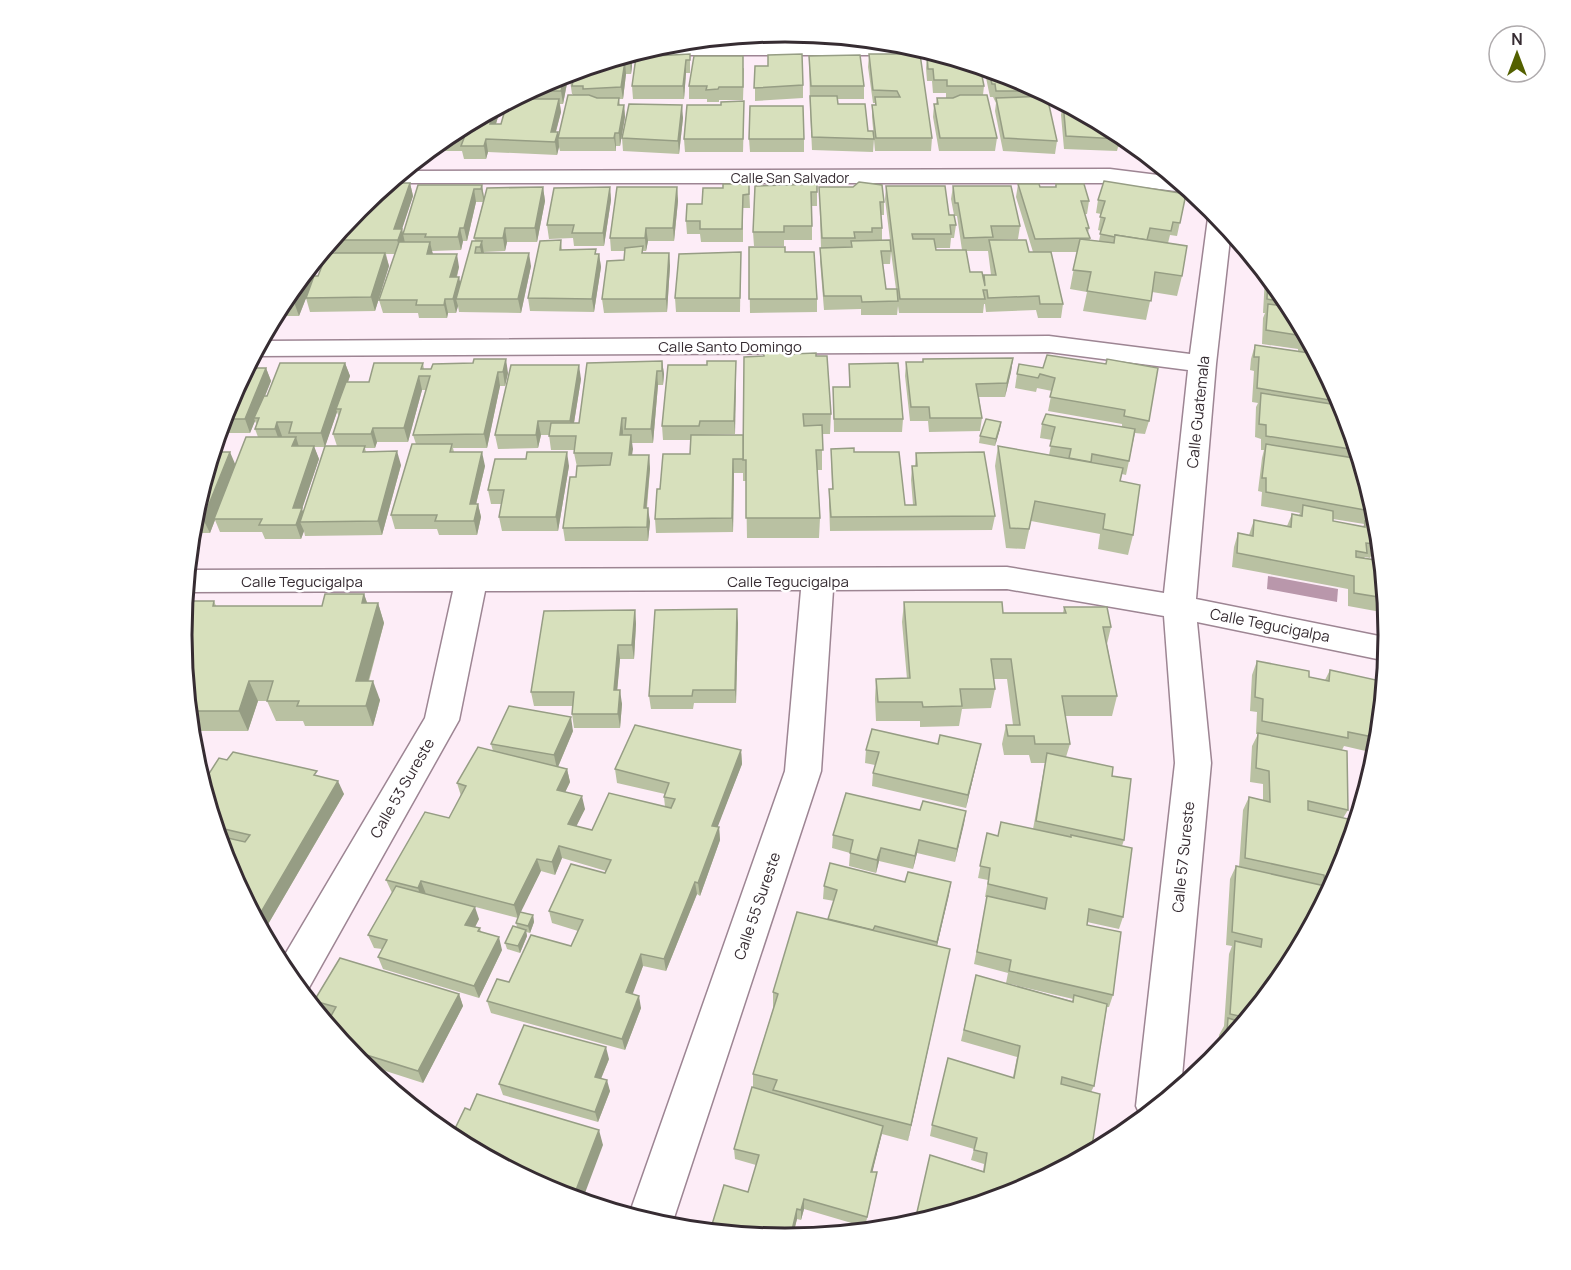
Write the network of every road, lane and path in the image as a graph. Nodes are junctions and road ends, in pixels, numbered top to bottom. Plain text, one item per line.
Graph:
1 (695, 49) edge
2 (876, 49) edge
3 (409, 178) edge
4 (1169, 183) edge
5 (1218, 230) edge
6 (266, 349) edge
7 (1202, 364) junction
8 (196, 581) edge
9 (471, 581) junction
10 (818, 581) junction
11 (1179, 608) junction
12 (1378, 647) edge
13 (297, 971) edge
14 (1159, 1094) edge
15 (653, 1213) edge

1 - 2 street
3 - 4 street, Calle San Salvador
5 - 7 street, Calle Guatemala
6 - 7 street, Calle Santo Domingo
7 - 11 street, Calle Guatemala
8 - 9 street, Calle Tegucigalpa
9 - 10 street, Calle Tegucigalpa
9 - 13 street, Calle 53 Sureste
10 - 11 street, Calle Tegucigalpa
10 - 15 street, Calle 55 Sureste
11 - 12 street, Calle Tegucigalpa
11 - 14 street, Calle 57 Sureste

